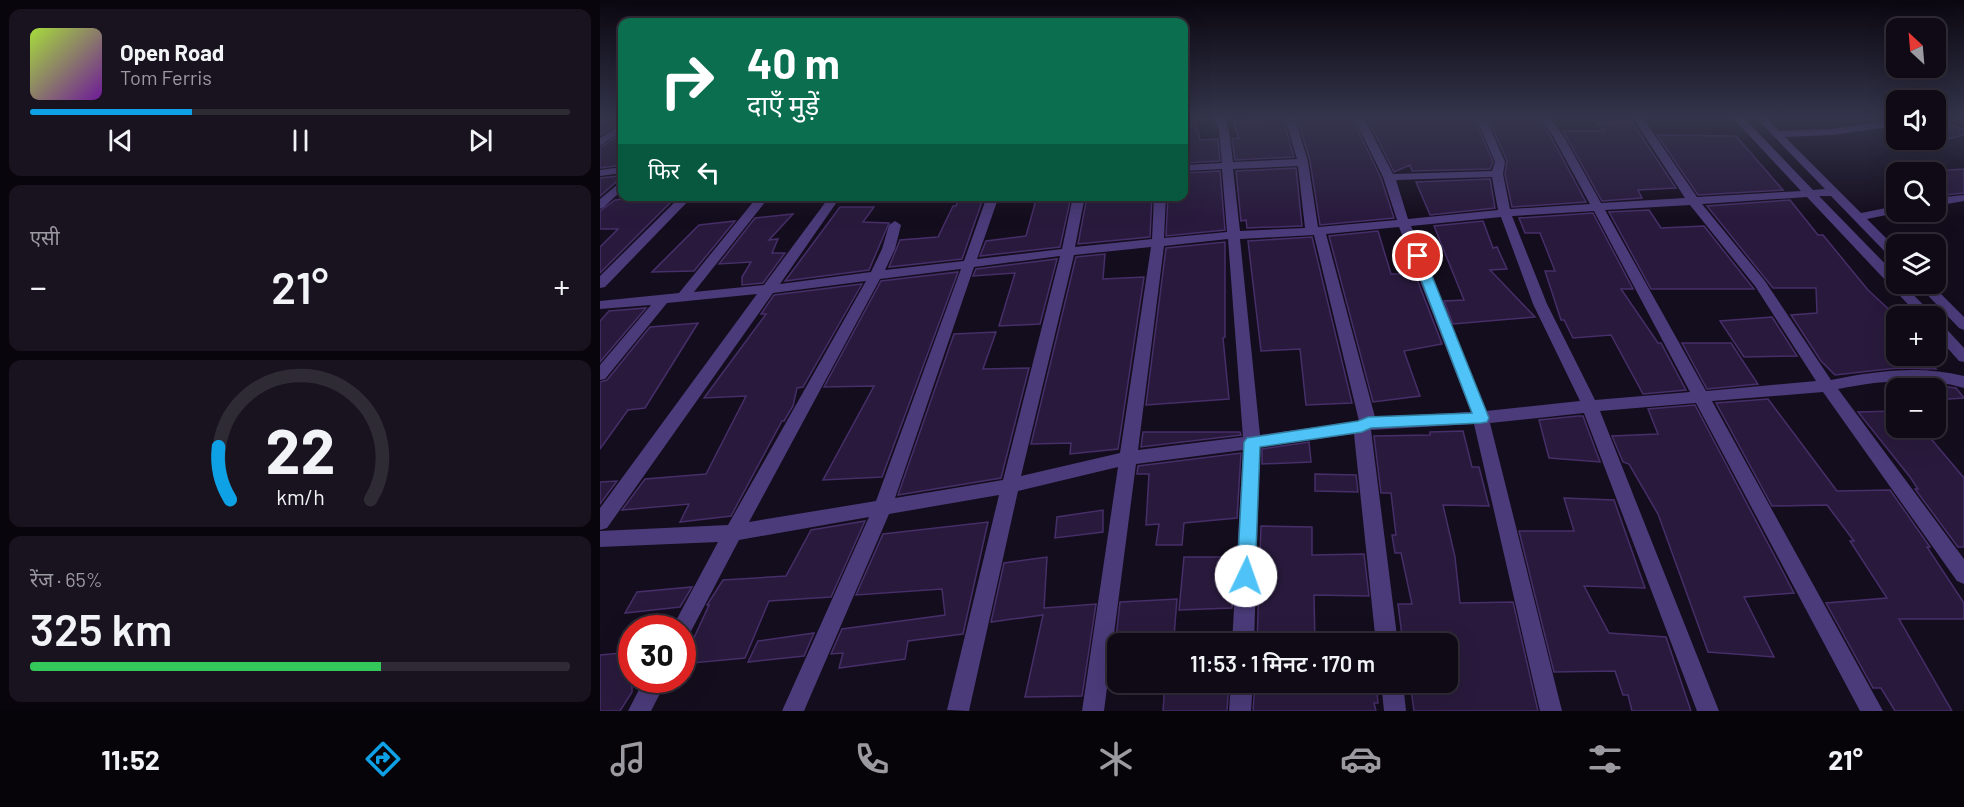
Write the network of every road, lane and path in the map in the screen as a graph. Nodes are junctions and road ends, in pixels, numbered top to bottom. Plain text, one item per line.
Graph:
1 (1226, 151) edge
2 (1300, 151) edge
3 (1376, 151) edge
4 (1495, 151) edge
5 (1567, 151) edge
6 (1660, 151) edge
7 (1771, 151) edge
8 (1794, 151) edge
9 (1303, 162) junction
10 (1228, 166) junction
11 (1188, 168) edge
12 (618, 171) edge
13 (600, 173) edge
14 (1497, 174) junction
15 (1389, 177) junction
16 (618, 188) edge
17 (1833, 192) junction
18 (1812, 193) junction
19 (1964, 198) edge
20 (1692, 199) junction
21 (1946, 200) edge
22 (683, 201) edge
23 (761, 201) edge
24 (832, 201) edge
25 (991, 201) edge
26 (1078, 201) edge
27 (1160, 201) edge
28 (600, 205) edge
29 (1597, 206) junction
30 (1886, 212) edge
31 (1505, 213) junction
32 (1859, 217) junction
33 (1404, 224) junction
34 (895, 225) dead end
35 (1315, 231) junction
36 (1236, 234) junction
37 (1158, 242) junction
38 (1886, 245) edge
39 (1068, 252) junction
40 (970, 264) junction
41 (1886, 272) edge
42 (874, 276) junction
43 (600, 284) edge
44 (770, 289) junction
45 (1906, 294) edge
46 (1934, 294) edge
47 (682, 297) junction
48 (663, 299) junction
49 (600, 305) edge
50 (1918, 306) edge
51 (1964, 325) edge
52 (1946, 337) edge
53 (1964, 357) edge
54 (600, 375) edge
55 (1964, 382) edge
56 (1827, 386) junction
57 (1700, 398) junction
58 (1590, 406) junction
59 (1481, 418) junction
60 (1365, 425) junction
61 (1252, 442) junction
62 (1129, 458) junction
63 (1010, 486) junction
64 (882, 509) junction
65 (600, 522) edge
66 (732, 533) junction
67 (600, 539) edge
68 (1964, 575) edge
69 (689, 615) edge
70 (1243, 633) edge
71 (1386, 633) edge
72 (649, 693) edge
73 (1241, 693) edge
74 (1393, 693) edge
75 (958, 710) edge
76 (639, 711) edge
77 (794, 711) edge
78 (1093, 711) edge
79 (1240, 711) edge
80 (1395, 711) edge
81 (1551, 711) edge
82 (1708, 711) edge
83 (1872, 711) edge

1 - 10 street
2 - 9 street
3 - 15 street
4 - 14 street
5 - 29 street
6 - 20 street
7 - 18 street
8 - 17 street
9 - 10 street
9 - 35 street
10 - 11 street
10 - 36 street
12 - 13 street
14 - 15 street
14 - 31 street
15 - 33 street
16 - 28 street
17 - 18 street
17 - 32 street
18 - 20 street
18 - 41 street
19 - 21 street
20 - 29 street
20 - 56 street
22 - 43 street
23 - 47 street
24 - 44 street
25 - 40 street
26 - 39 street
27 - 37 street
29 - 31 street
29 - 57 street
30 - 32 street
31 - 33 street
31 - 58 street
32 - 38 street
33 - 35 street
33 - 59 street
34 - 42 street
35 - 36 street
35 - 60 street
36 - 37 street
36 - 61 street
37 - 39 street
37 - 62 street
39 - 40 street
39 - 63 street
40 - 42 street
40 - 64 street
42 - 44 street
42 - 66 street
44 - 47 street
44 - 65 street
45 - 50 street
46 - 51 street
47 - 48 street
48 - 49 street
48 - 54 street
52 - 53 street
55 - 56 street
56 - 57 street
56 - 68 street
57 - 58 street
57 - 83 street
58 - 59 street
58 - 82 street
59 - 60 street
59 - 81 street
60 - 61 street
60 - 71 street
61 - 62 street
61 - 70 street
62 - 63 street
62 - 78 street
63 - 64 street
63 - 75 street
64 - 66 street
64 - 77 street
66 - 67 street
66 - 69 street
72 - 76 street
73 - 79 street
74 - 80 street

